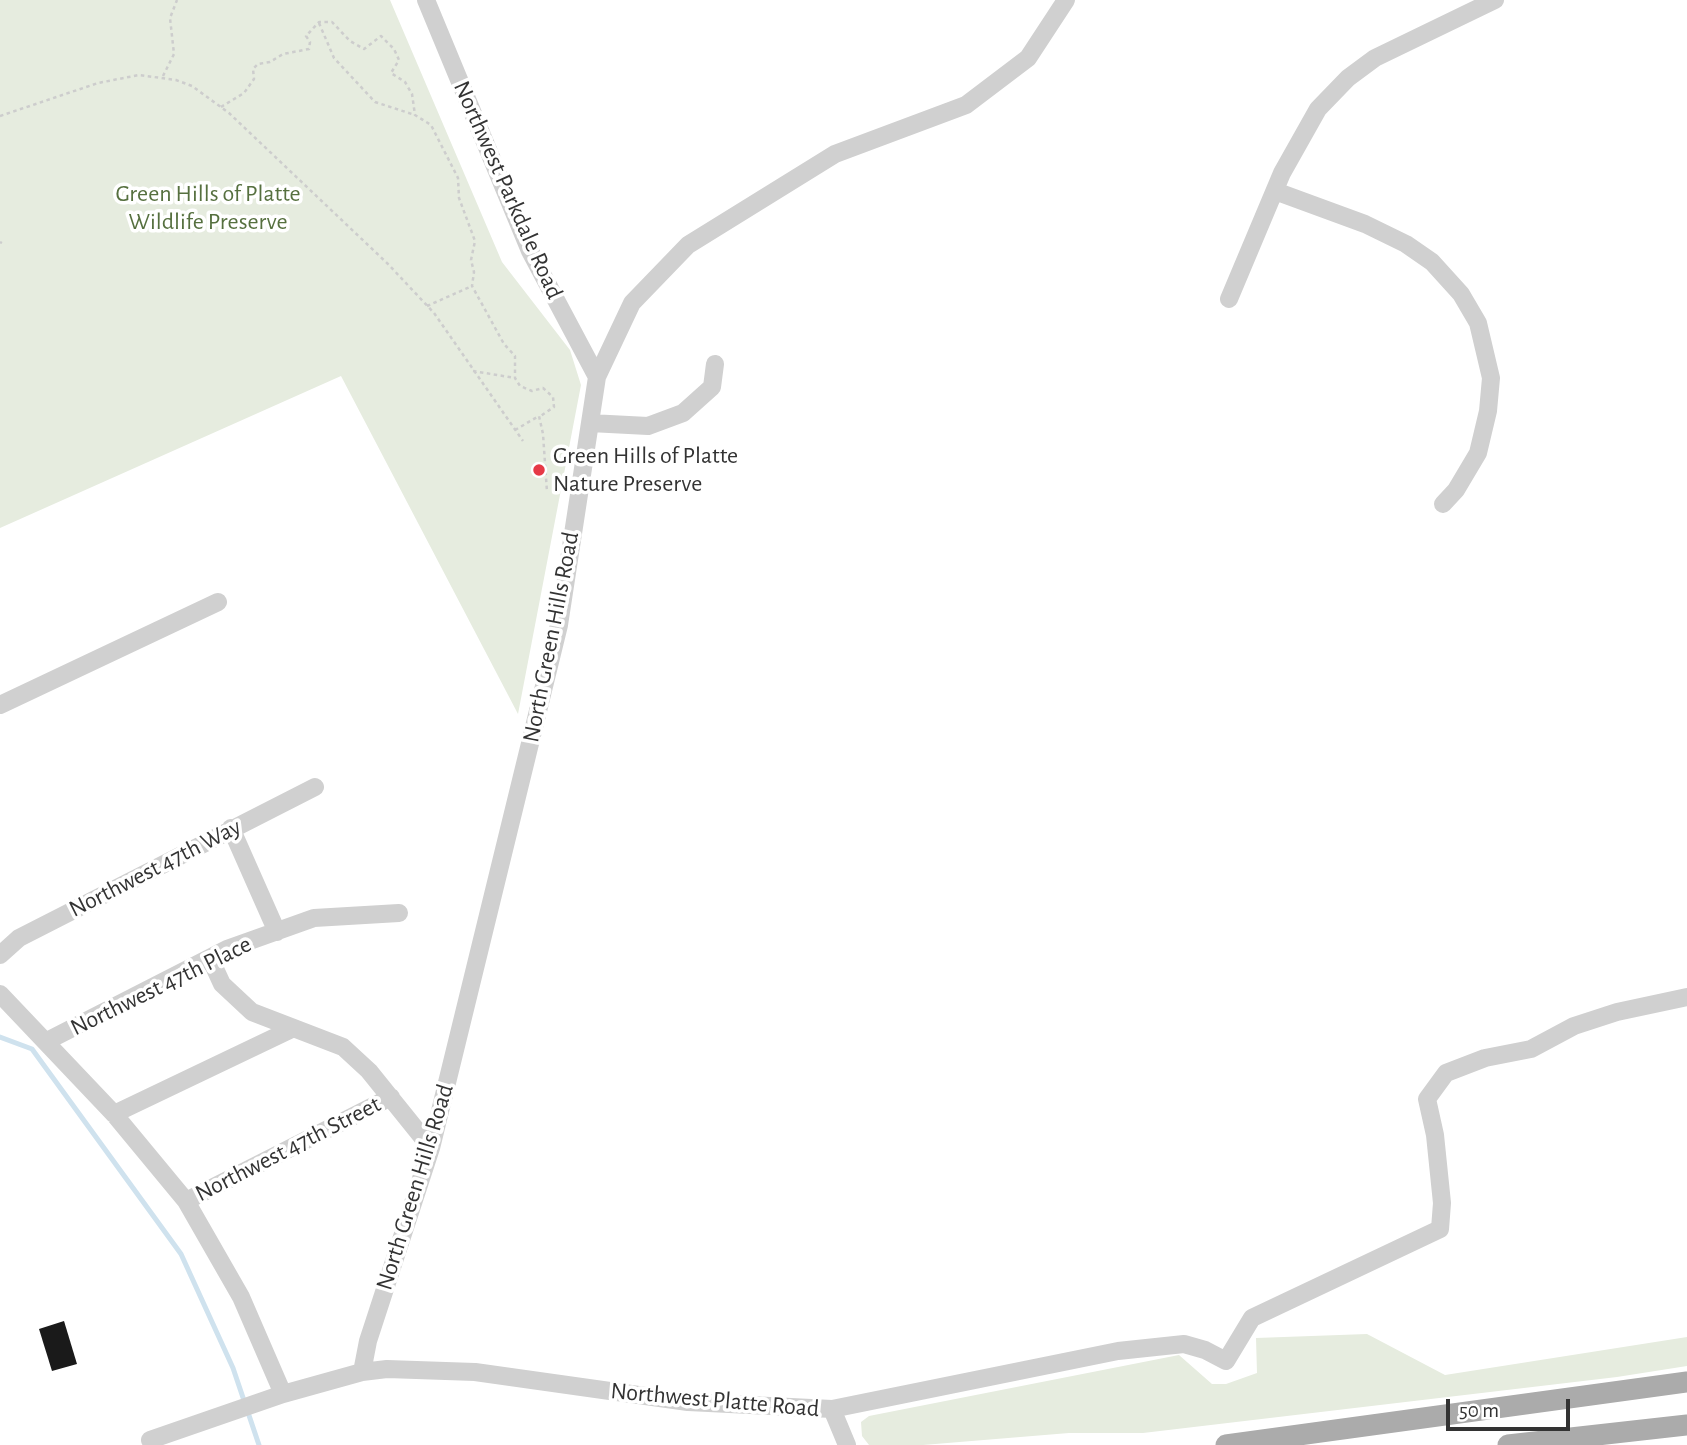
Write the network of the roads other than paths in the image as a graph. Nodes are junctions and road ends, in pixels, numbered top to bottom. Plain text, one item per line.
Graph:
1 (426, 0) edge
2 (1066, 0) edge
3 (1493, 1) edge
4 (1275, 191) junction
5 (1229, 299) dead end
6 (715, 364) dead end
7 (597, 377) junction
8 (590, 424) junction
9 (1443, 504) dead end
10 (218, 602) dead end
11 (0, 705) edge
12 (315, 787) dead end
13 (231, 828) junction
14 (399, 913) dead end
15 (277, 932) junction
16 (0, 955) edge
17 (209, 958) junction
18 (0, 994) edge
19 (1687, 997) edge
20 (294, 1028) junction
21 (47, 1041) junction
22 (391, 1097) junction
23 (114, 1114) junction
24 (431, 1148) junction
25 (186, 1201) junction
26 (362, 1372) junction
27 (1687, 1382) edge
28 (275, 1397) junction
29 (832, 1409) junction
30 (1687, 1425) edge
31 (150, 1440) dead end
32 (847, 1445) edge
33 (1226, 1445) edge
34 (1508, 1445) edge

1 - 7 street, Northwest Parkdale Road
2 - 7 street, North Green Hills Road
3 - 4 street
4 - 5 street
4 - 9 street
6 - 8 street
7 - 8 street, North Green Hills Road
8 - 24 street, North Green Hills Road
10 - 11 street
12 - 13 street, Northwest 47th Way
13 - 15 street
13 - 16 street, Northwest 47th Way
14 - 15 street, Northwest 47th Place
15 - 17 street, Northwest 47th Place
17 - 20 street
17 - 21 street, Northwest 47th Place
18 - 21 street
19 - 29 street, Northwest Platte Road
20 - 22 street
20 - 23 street
21 - 23 street
22 - 24 street
22 - 25 street, Northwest 47th Street
23 - 25 street
24 - 26 street, North Green Hills Road
25 - 28 street
26 - 28 street, Northwest Platte Road
26 - 29 street, Northwest Platte Road
27 - 33 main road
28 - 31 street, Northwest Platte Road
29 - 32 street
30 - 34 main road

